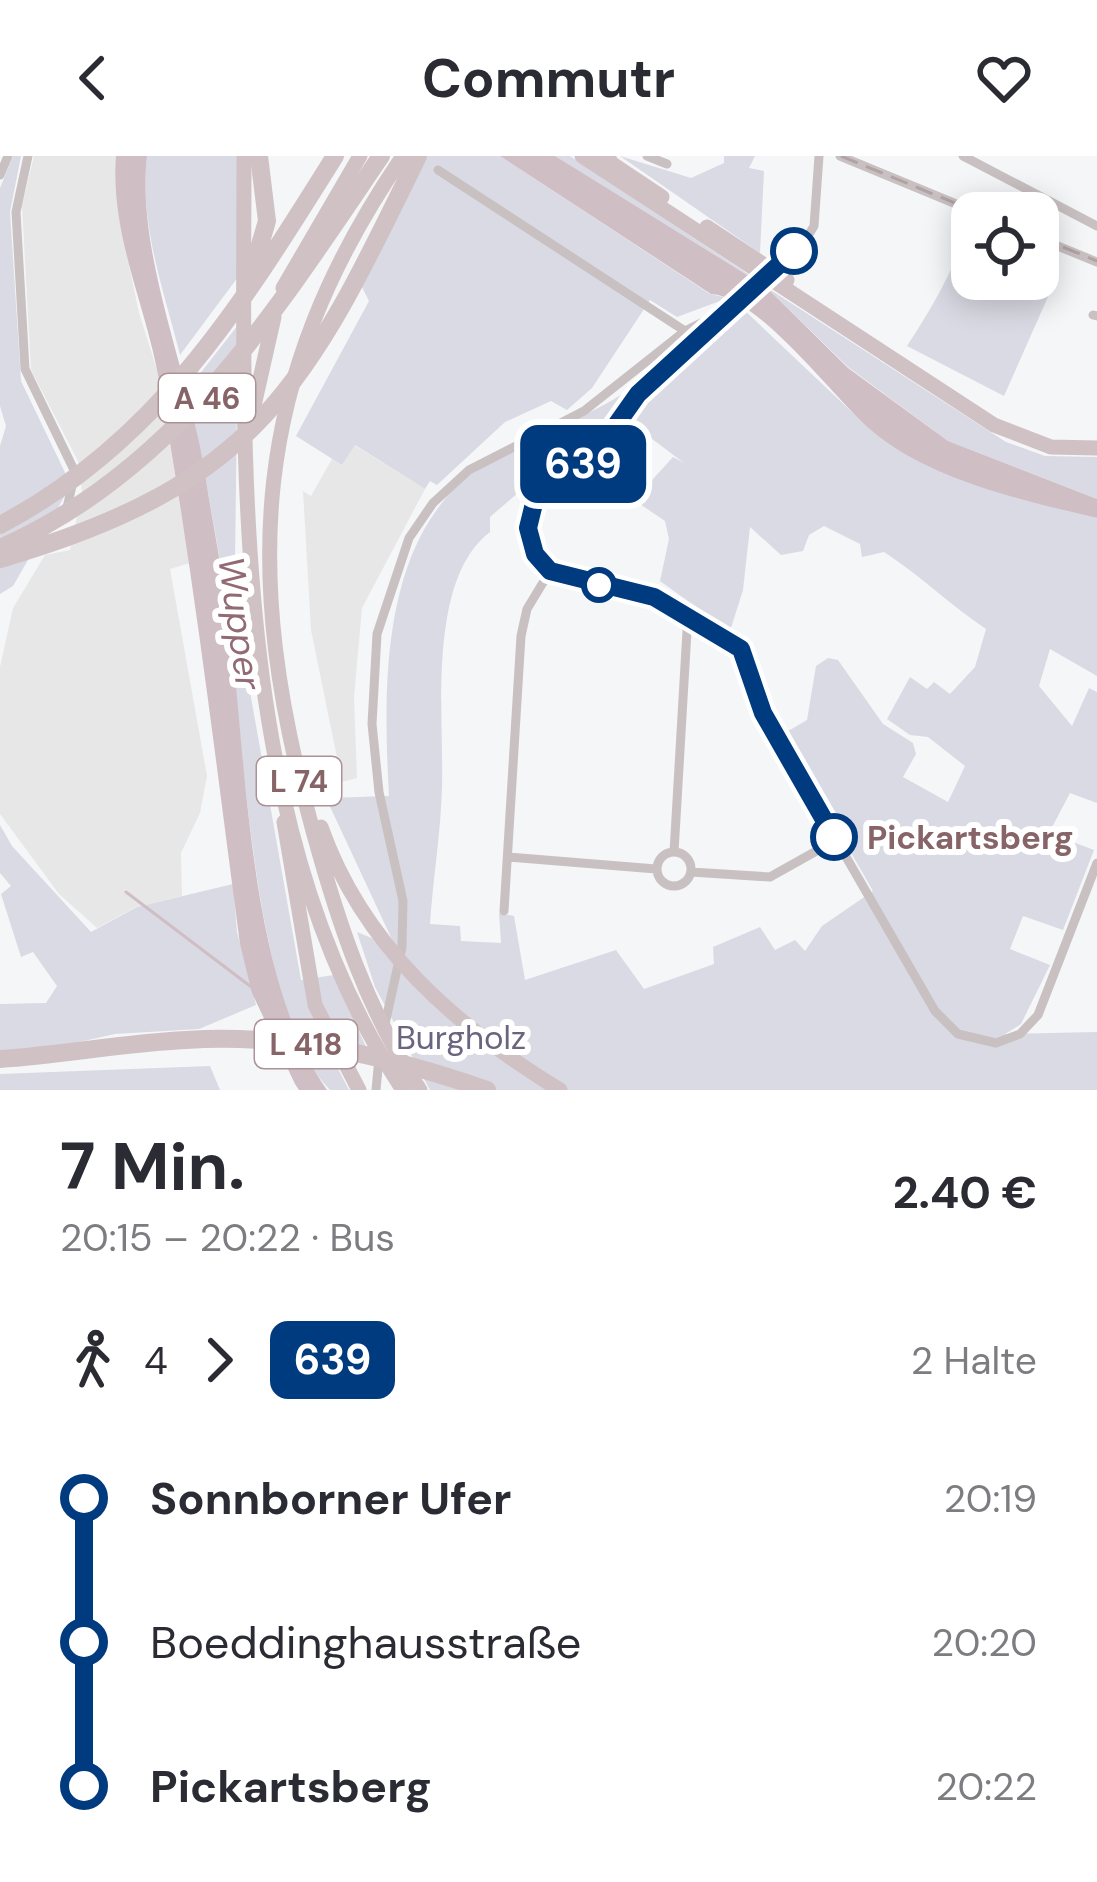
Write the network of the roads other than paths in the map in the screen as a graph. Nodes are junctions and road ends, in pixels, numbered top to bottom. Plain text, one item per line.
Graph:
1 (8, 156) edge
2 (28, 156) edge
3 (244, 156) edge
4 (259, 156) edge
5 (334, 156) edge
6 (360, 156) edge
7 (381, 156) edge
8 (403, 156) edge
9 (418, 156) edge
10 (582, 156) edge
11 (647, 156) edge
12 (820, 156) edge
13 (840, 156) edge
14 (963, 156) edge
15 (605, 158) edge
16 (667, 164) dead end
17 (438, 170) dead end
18 (0, 175) edge
19 (951, 202) edge
20 (1097, 226) edge
21 (1059, 247) edge
22 (1097, 262) edge
23 (261, 264) junction
24 (764, 276) junction
25 (723, 312) junction
26 (685, 331) junction
27 (247, 439) junction
28 (1097, 448) edge
29 (0, 525) edge
30 (269, 532) junction
31 (0, 548) edge
32 (0, 560) edge
33 (550, 571) junction
34 (688, 614) junction
35 (279, 772) junction
36 (836, 839) junction
37 (674, 852) junction
38 (508, 857) junction
39 (1097, 862) edge
40 (656, 869) junction
41 (691, 872) junction
42 (504, 911) dead end
43 (382, 1041) junction
44 (119, 1051) junction
45 (0, 1059) edge
46 (0, 1069) edge
47 (353, 1083) edge
48 (376, 1090) edge
49 (403, 1090) edge
50 (420, 1090) edge
51 (454, 1090) edge
52 (487, 1090) edge
53 (560, 1090) edge

1 - 18 street
2 - 32 street
3 - 27 main road, L 74
4 - 23 highway
5 - 23 highway
6 - 27 main road, L 74
7 - 31 highway, A 46
8 - 30 main road, L 74
9 - 32 highway
10 - 24 main road
11 - 16 street
12 - 24 street
13 - 19 street
14 - 20 street
15 - 24 main road
17 - 26 street
21 - 22 street
23 - 29 highway, A 46
24 - 25 street
24 - 28 main road
25 - 26 street
25 - 33 street
26 - 48 street
27 - 35 main road, L 74
30 - 43 main road, L 74
30 - 53 main road, L 74
33 - 34 street
33 - 38 street
34 - 36 street
34 - 37 street
35 - 43 main road, L 74
35 - 47 main road, L 418
36 - 39 street
36 - 41 street
37 - 40 street
37 - 41 street
38 - 40 street
38 - 42 street
40 - 41 street
43 - 49 main road, L 74
43 - 50 main road, L 74
44 - 45 highway, L 418
44 - 46 highway, L 418
44 - 51 highway, L 418
44 - 52 highway, L 418

